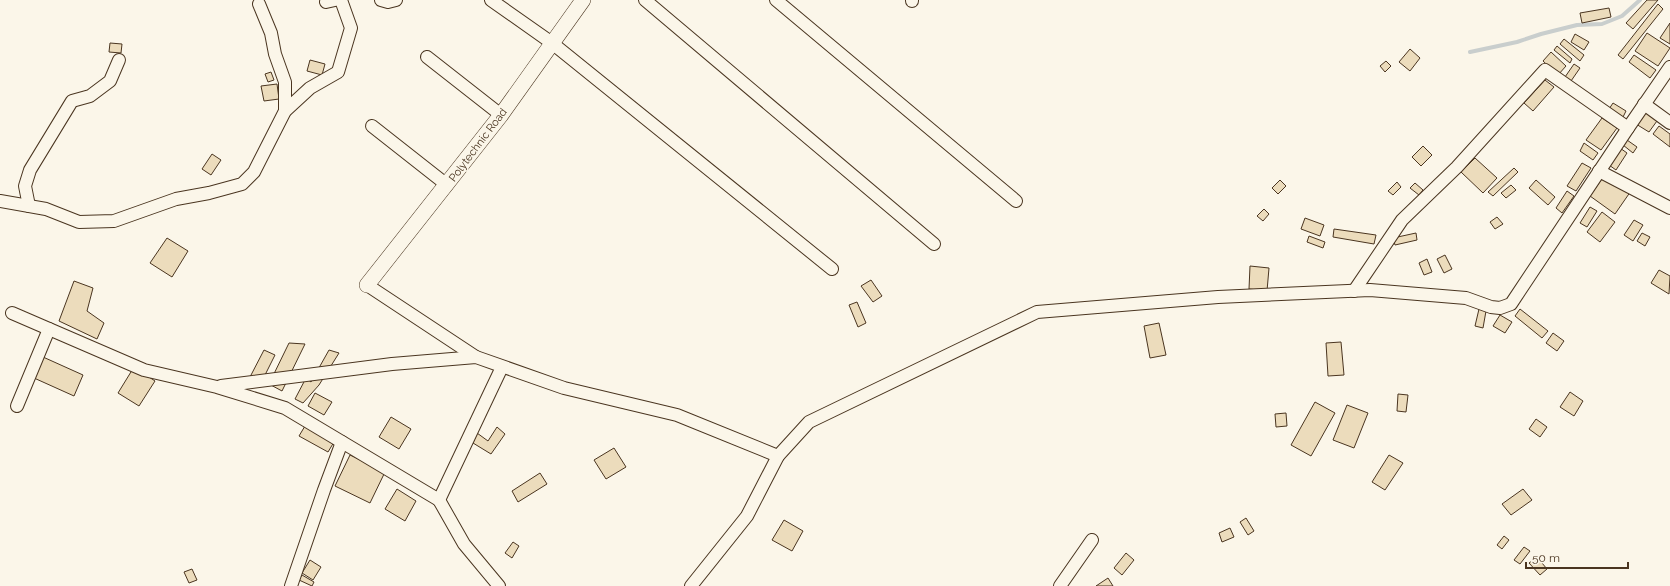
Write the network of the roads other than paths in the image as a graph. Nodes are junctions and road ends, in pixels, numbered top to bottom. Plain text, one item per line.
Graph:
1 (341, 0) edge
2 (381, 0) edge
3 (396, 0) edge
4 (491, 0) edge
5 (583, 0) edge
6 (645, 0) edge
7 (776, 0) edge
8 (259, 4) dead end
9 (552, 43) junction
10 (427, 58) dead end
11 (119, 60) dead end
12 (1670, 67) edge
13 (1644, 104) junction
14 (285, 111) junction
15 (501, 115) junction
16 (1670, 123) edge
17 (372, 126) dead end
18 (1628, 128) junction
19 (1599, 171) junction
20 (447, 186) junction
21 (0, 201) edge
22 (1016, 201) dead end
23 (29, 206) junction
24 (1670, 208) edge
25 (934, 244) dead end
26 (832, 269) dead end
27 (367, 285) joint
28 (1354, 290) junction
29 (12, 313) dead end
30 (49, 329) junction
31 (476, 357) junction
32 (502, 367) junction
33 (217, 387) junction
34 (17, 406) dead end
35 (342, 442) junction
36 (778, 456) junction
37 (439, 500) junction
38 (1092, 540) dead end
39 (291, 586) edge
40 (499, 586) edge
41 (690, 586) edge
42 (1060, 586) edge

1 - 14 street
2 - 3 street
4 - 9 street
5 - 9 street, Polytechnic Road
6 - 25 street
7 - 22 street
8 - 14 street
9 - 15 street, Polytechnic Road
9 - 26 street
10 - 15 street
11 - 23 street
12 - 13 street
13 - 16 street
13 - 18 street
14 - 23 street
15 - 20 street, Polytechnic Road
17 - 20 street
18 - 19 street
18 - 28 street
19 - 24 street
19 - 28 street
20 - 27 street, Polytechnic Road
21 - 23 street
27 - 31 street
28 - 36 street
29 - 30 street
30 - 33 street
30 - 34 street
31 - 32 street
31 - 33 street
32 - 36 street
32 - 37 street
33 - 35 street
35 - 37 street
35 - 39 street
36 - 41 street
37 - 40 street
38 - 42 street

